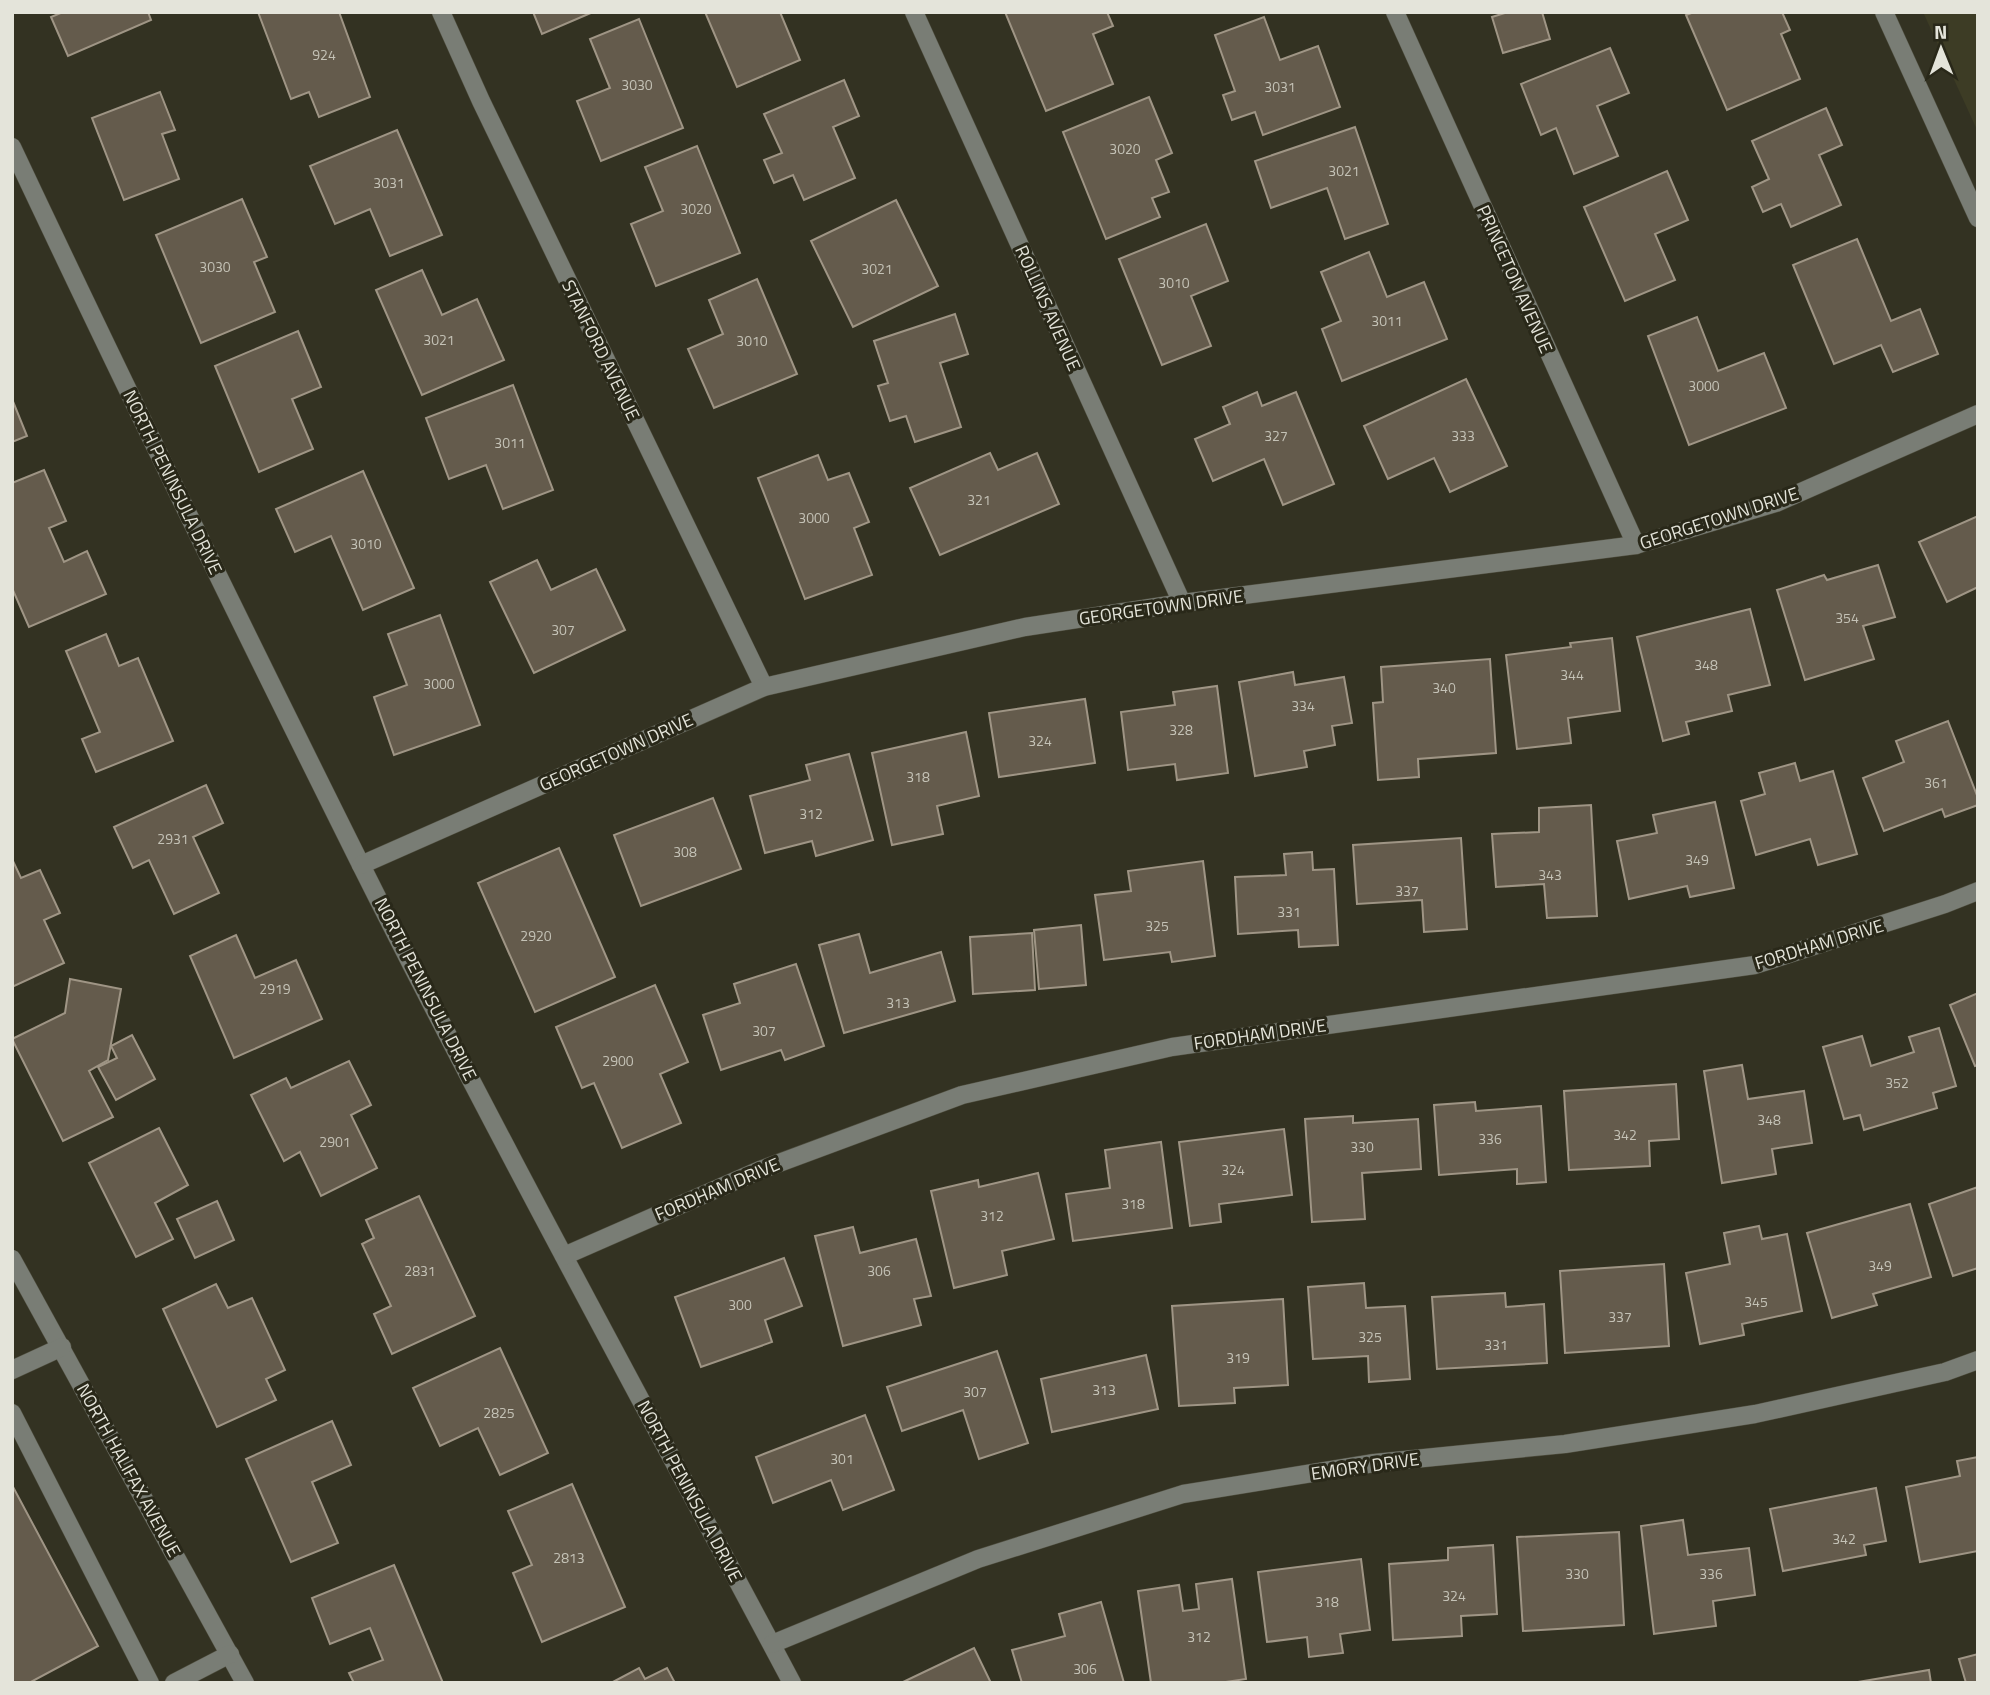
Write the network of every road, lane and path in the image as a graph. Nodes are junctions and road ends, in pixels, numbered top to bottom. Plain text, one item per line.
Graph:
1 (441, 12) edge
2 (914, 12) edge
3 (1395, 12) edge
4 (1884, 12) edge
5 (12, 146) edge
6 (1978, 218) edge
7 (1978, 414) edge
8 (1636, 545) junction
9 (1182, 603) junction
10 (764, 687) junction
11 (361, 865) junction
12 (1978, 891) edge
13 (564, 1256) junction
14 (12, 1259) edge
15 (62, 1347) junction
16 (1978, 1360) edge
17 (12, 1370) edge
18 (12, 1413) edge
19 (772, 1644) junction
20 (230, 1654) junction
21 (150, 1683) edge
22 (174, 1683) edge
23 (245, 1683) edge
24 (792, 1683) edge

1 - 10 street, STANFORD AVENUE
2 - 9 street, ROLLINS AVENUE
3 - 8 street, PRINCETON AVENUE
4 - 6 street
5 - 11 street, NORTH PENINSULA DRIVE
7 - 8 street, GEORGETOWN DRIVE
8 - 9 street, GEORGETOWN DRIVE
9 - 10 street, GEORGETOWN DRIVE
10 - 11 street, GEORGETOWN DRIVE
11 - 13 street, NORTH PENINSULA DRIVE
12 - 13 street, FORDHAM DRIVE
13 - 19 street, NORTH PENINSULA DRIVE
14 - 15 street, NORTH HALIFAX AVENUE
15 - 17 street
15 - 20 street, NORTH HALIFAX AVENUE
16 - 19 street, EMORY DRIVE
18 - 21 street
19 - 24 street, NORTH PENINSULA DRIVE
20 - 22 street
20 - 23 street, NORTH HALIFAX AVENUE

